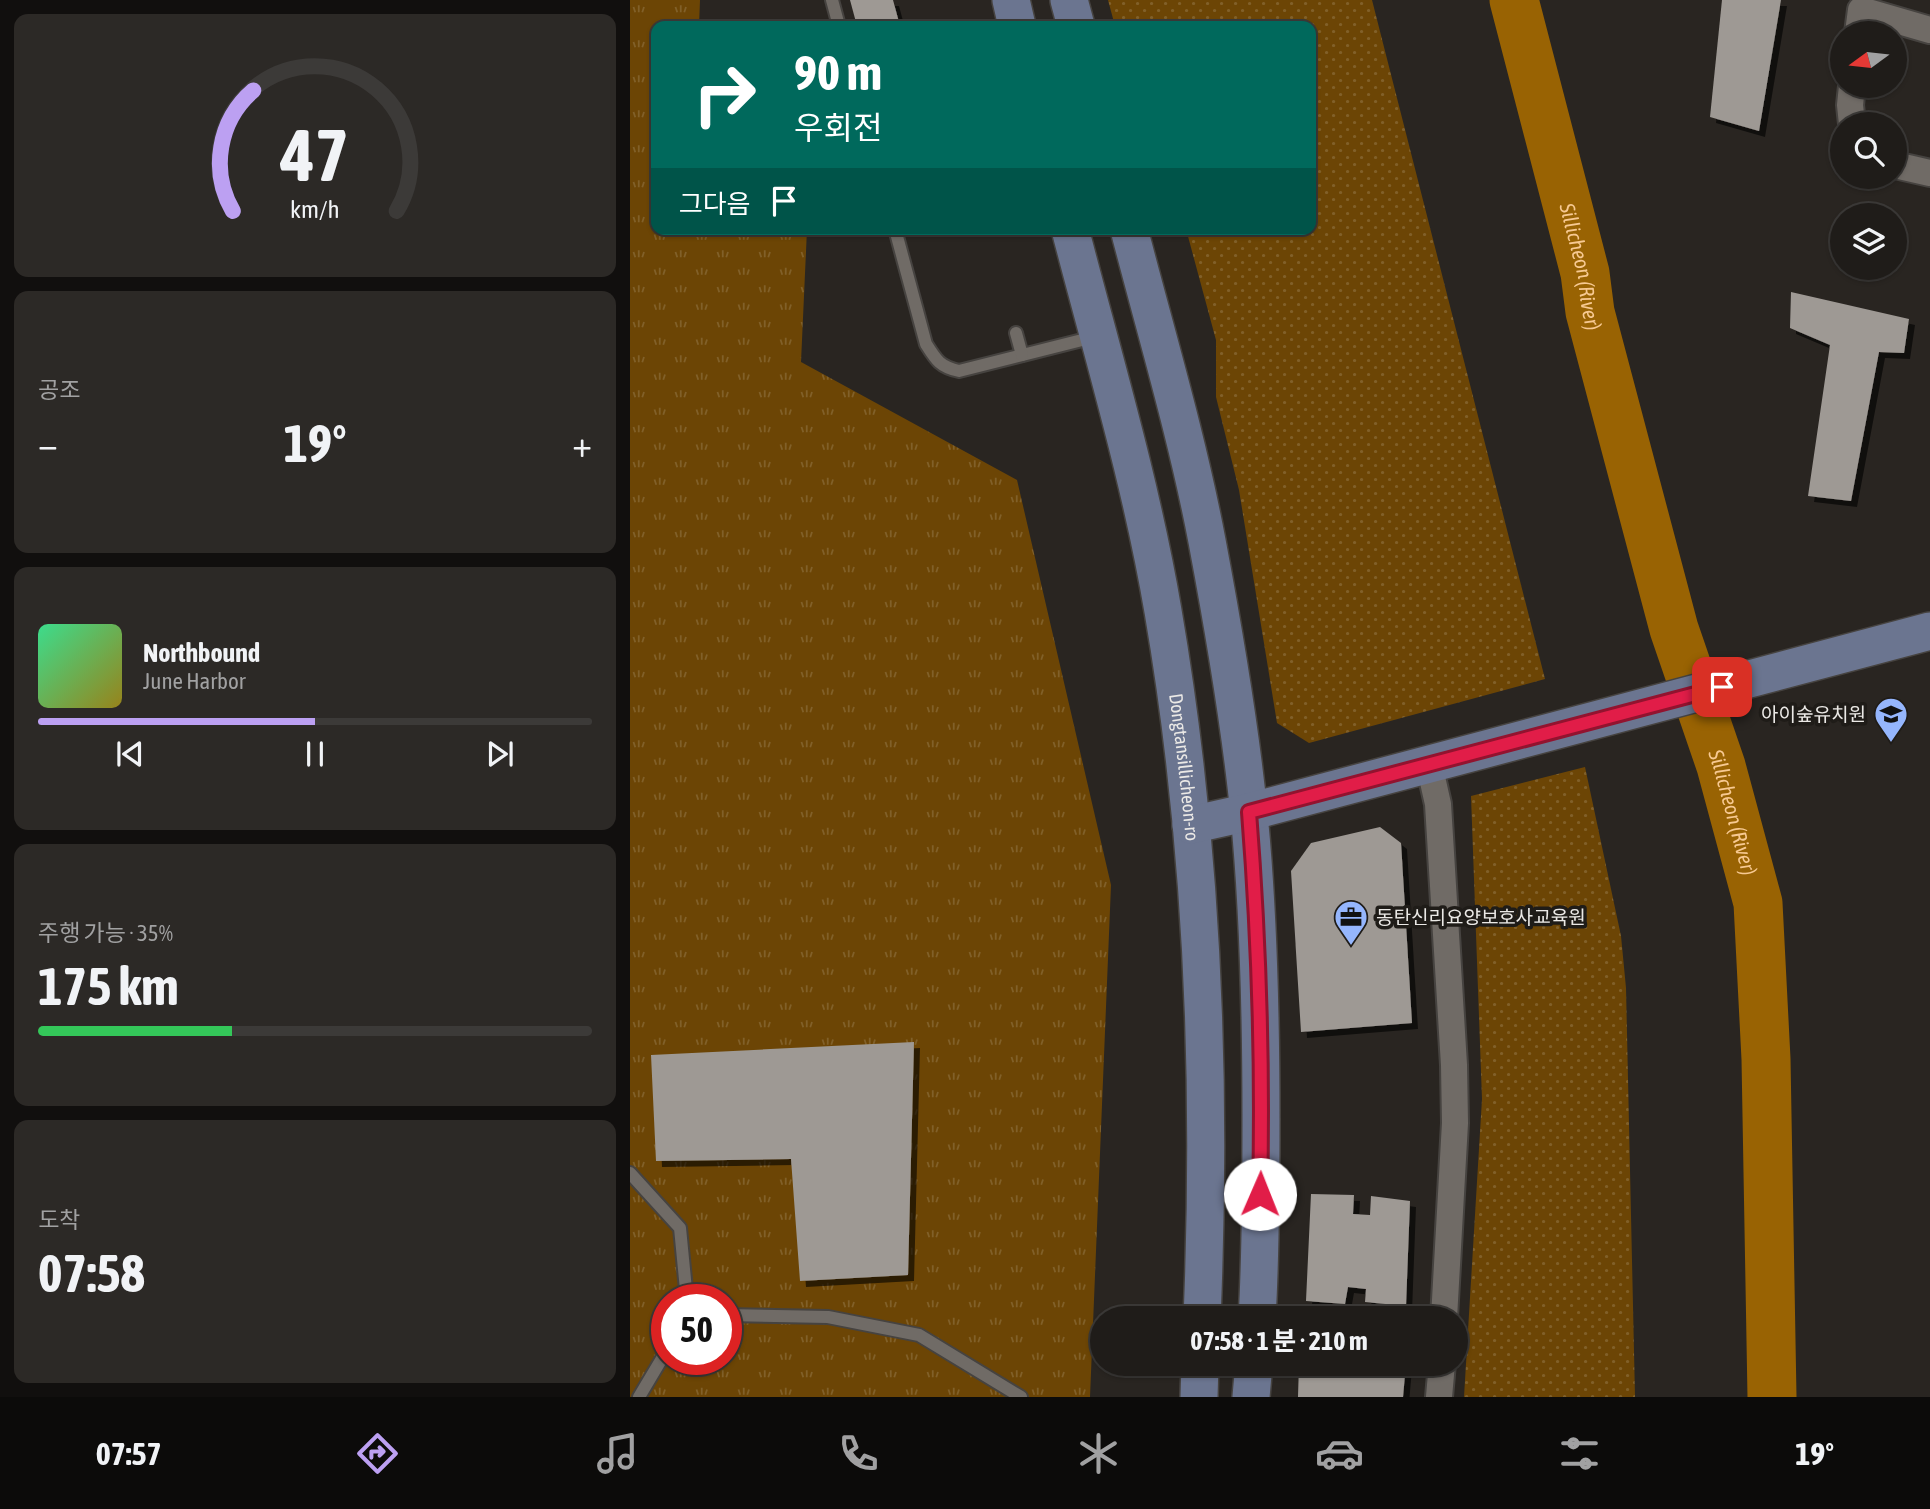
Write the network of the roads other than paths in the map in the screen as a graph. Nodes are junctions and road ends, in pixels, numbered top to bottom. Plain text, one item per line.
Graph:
1 (832, 0) edge
2 (1011, 0) edge
3 (1069, 0) edge
4 (838, 21) edge
5 (1016, 21) edge
6 (1075, 21) edge
7 (1860, 21) edge
8 (1899, 21) edge
9 (1908, 24) edge
10 (1930, 30) edge
11 (1907, 168) edge
12 (1930, 173) edge
13 (897, 235) edge
14 (1072, 235) edge
15 (1131, 235) edge
16 (1016, 333) dead end
17 (1098, 336) junction
18 (1022, 355) junction
19 (1930, 631) edge
20 (1429, 764) junction
21 (1249, 812) junction
22 (1191, 825) junction
23 (630, 1173) edge
24 (685, 1284) edge
25 (1202, 1306) edge
26 (1257, 1306) edge
27 (1445, 1306) edge
28 (742, 1315) edge
29 (652, 1375) edge
30 (1200, 1376) edge
31 (1253, 1376) edge
32 (1440, 1376) edge
33 (639, 1397) edge
34 (1021, 1397) edge
35 (1199, 1397) edge
36 (1251, 1397) edge
37 (1439, 1397) edge

1 - 4 lane
2 - 5 main road
3 - 6 main road
7 - 8 street
9 - 10 street
11 - 12 street
13 - 18 lane
14 - 17 main road, Dongtansillicheon-ro
15 - 21 main road
16 - 18 lane
17 - 18 lane
17 - 22 main road, Dongtansillicheon-ro
19 - 20 main road
20 - 21 main road
20 - 27 street
21 - 22 main road
21 - 26 main road
22 - 25 main road, Dongtansillicheon-ro
23 - 24 lane
28 - 34 lane
29 - 33 lane
30 - 35 main road
31 - 36 main road
32 - 37 street

